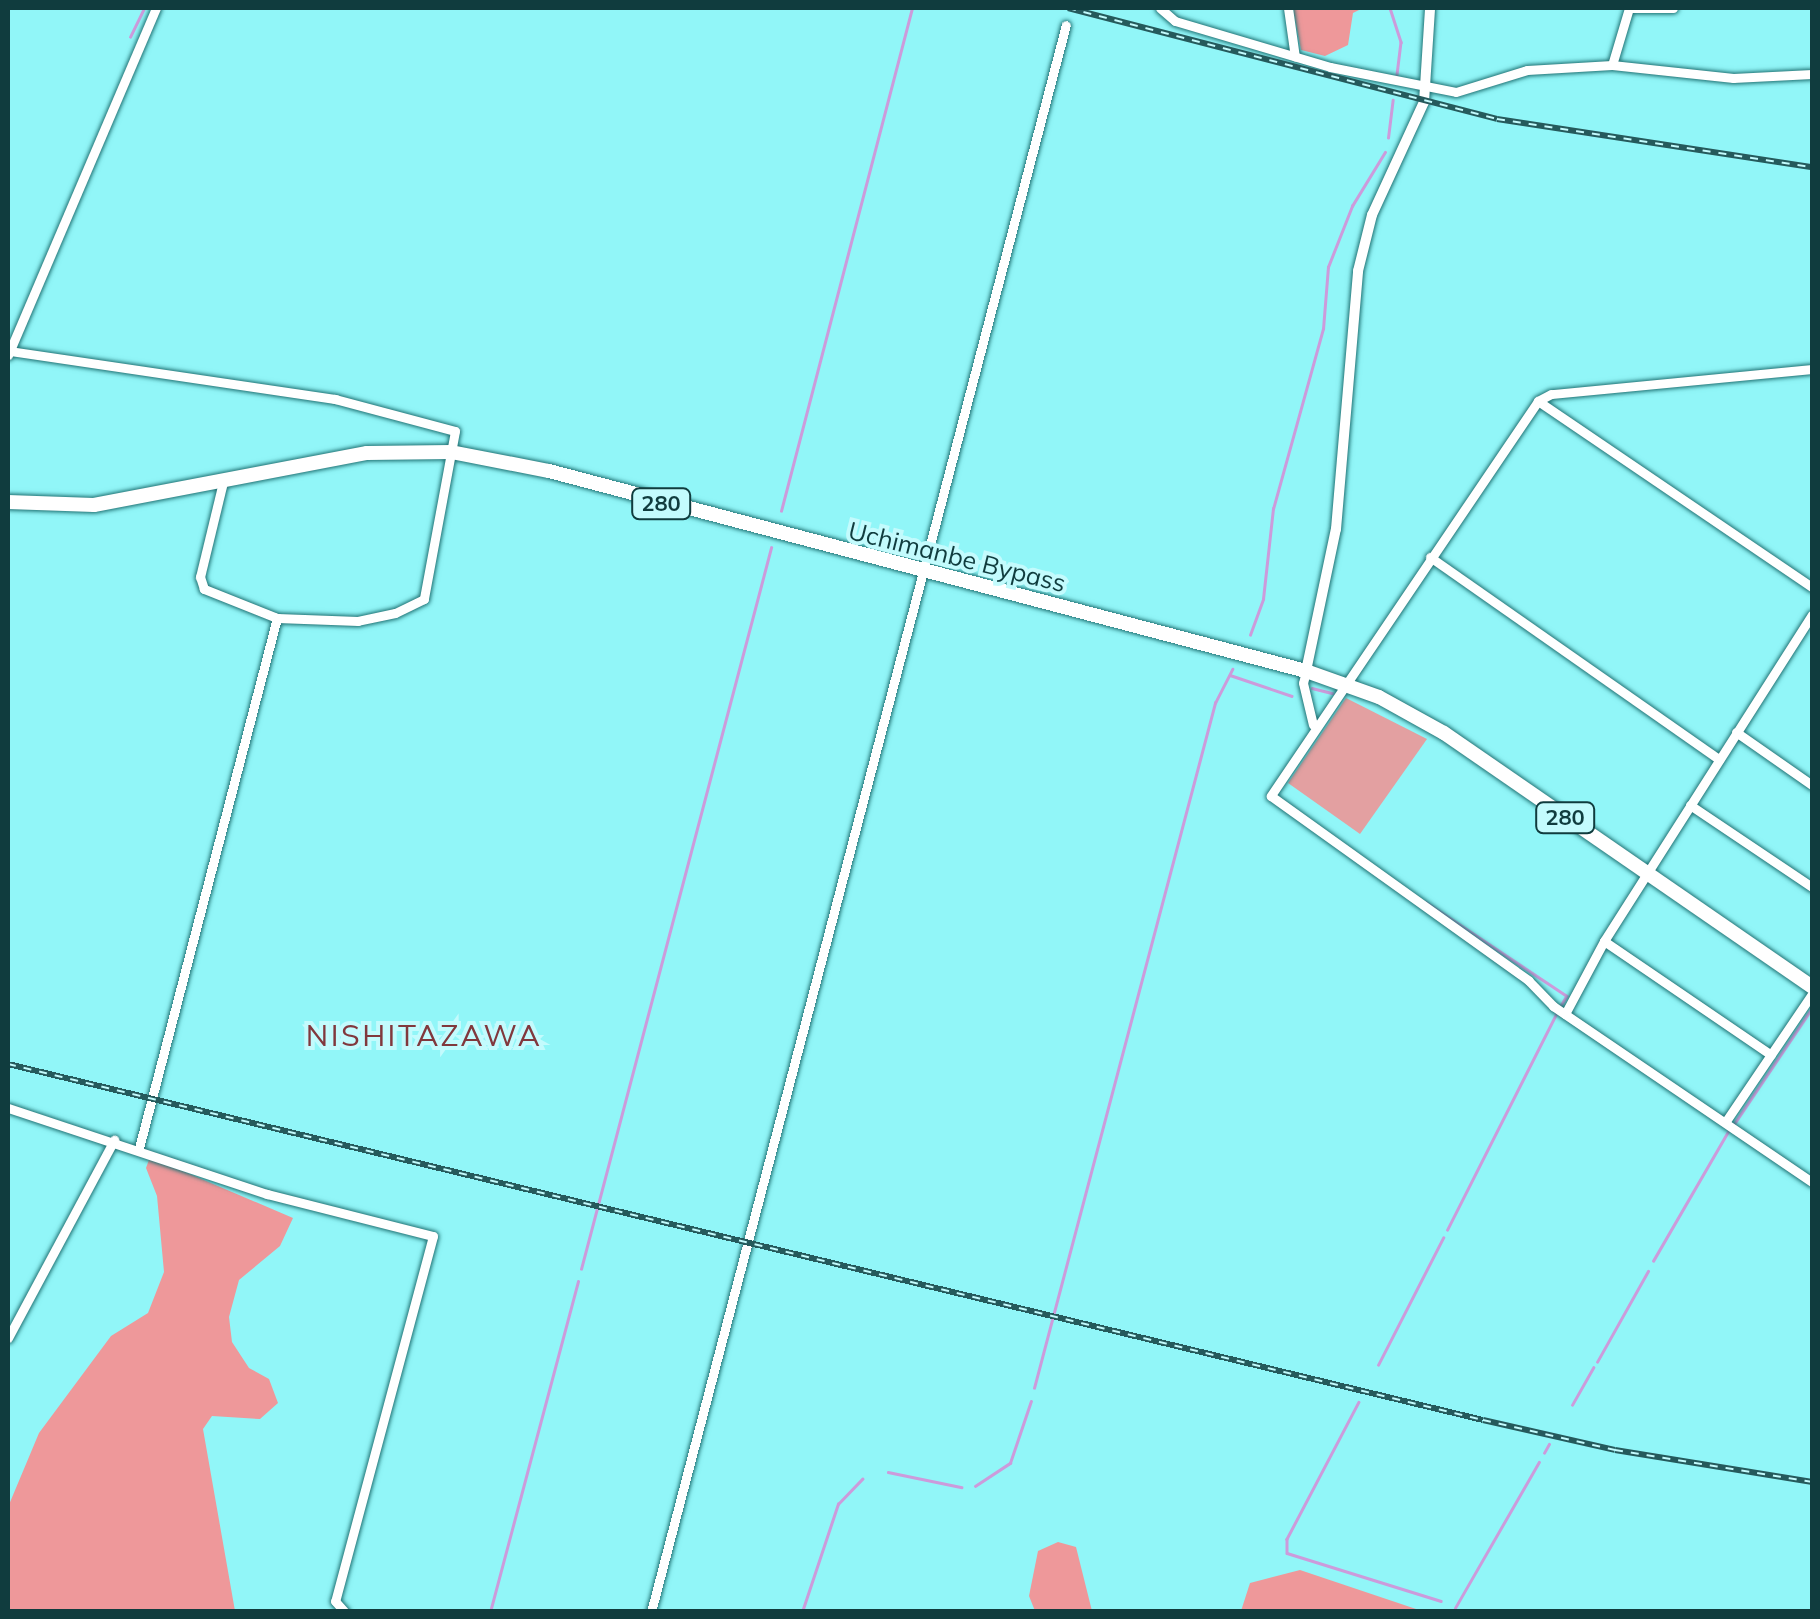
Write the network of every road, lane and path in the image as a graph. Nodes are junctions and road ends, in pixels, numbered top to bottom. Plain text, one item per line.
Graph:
1 (156, 8) edge
2 (1160, 8) edge
3 (1288, 8) edge
4 (1430, 8) edge
5 (1629, 8) edge
6 (1673, 8) edge
7 (1066, 25) dead end
8 (1295, 56) junction
9 (1612, 65) junction
10 (1812, 74) edge
11 (1427, 87) junction
12 (9, 354) edge
13 (1812, 369) edge
14 (1538, 401) junction
15 (451, 452) junction
16 (223, 482) junction
17 (8, 502) edge
18 (1430, 557) junction
19 (923, 572) junction
20 (1812, 588) edge
21 (1812, 615) edge
22 (277, 618) junction
23 (1306, 671) junction
24 (1343, 683) junction
25 (1313, 725) junction
26 (1736, 732) junction
27 (1719, 759) junction
28 (1812, 785) edge
29 (1690, 805) junction
30 (1647, 874) junction
31 (1812, 887) edge
32 (1604, 941) junction
33 (1812, 990) edge
34 (1565, 1014) junction
35 (1771, 1054) junction
36 (8, 1108) edge
37 (1726, 1121) junction
38 (114, 1140) junction
39 (139, 1148) junction
40 (1812, 1182) edge
41 (8, 1338) edge
42 (345, 1612) edge
43 (651, 1612) edge

1 - 12 street
2 - 8 street
3 - 8 street
4 - 11 street
5 - 6 street
5 - 9 street
7 - 19 street
8 - 11 street
9 - 10 street
9 - 11 street
11 - 23 street
12 - 15 street
13 - 14 street
14 - 18 street
14 - 20 street
15 - 16 highway, Uchimanbe Bypass / 280
15 - 19 highway, Uchimanbe Bypass / 280
15 - 22 street
16 - 17 highway, Uchimanbe Bypass / 280
16 - 22 street
18 - 24 street
18 - 27 street
19 - 23 highway, Uchimanbe Bypass / 280
19 - 43 street
21 - 26 street
22 - 39 street
23 - 24 highway, Uchimanbe Bypass / 280
23 - 25 street
24 - 25 street
24 - 30 highway, Uchimanbe Bypass / 280
25 - 34 street
26 - 27 street
26 - 28 street
27 - 29 street
29 - 30 street
29 - 31 street
30 - 32 street
30 - 33 highway, Uchimanbe Bypass / 280
32 - 34 street
32 - 35 street
33 - 35 street
34 - 37 street
35 - 37 street
36 - 38 street
37 - 40 street
38 - 39 street
38 - 41 street
39 - 42 street

